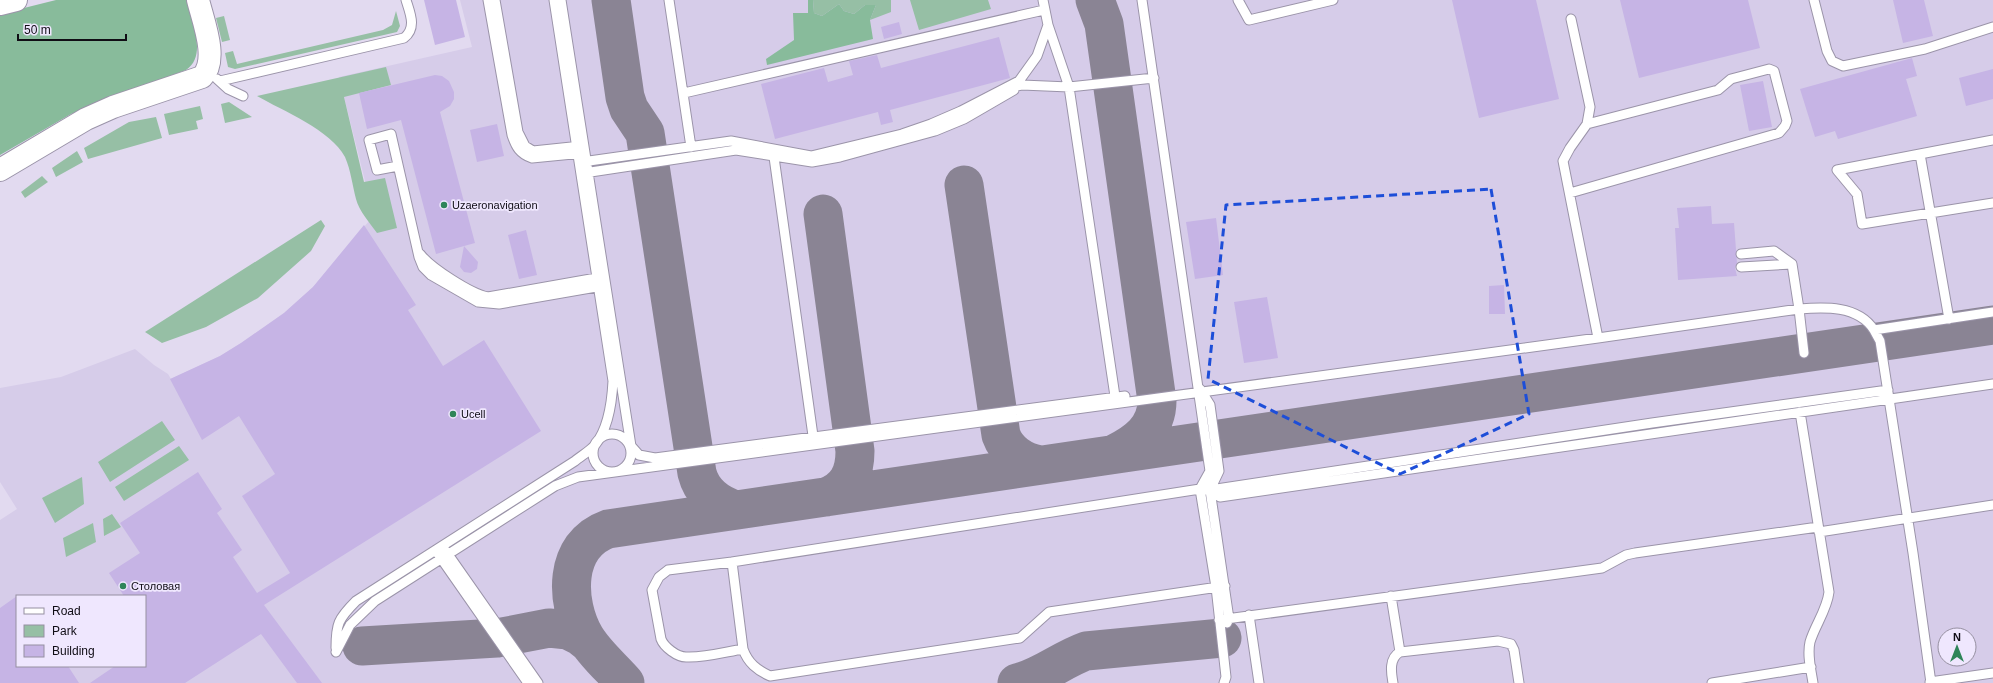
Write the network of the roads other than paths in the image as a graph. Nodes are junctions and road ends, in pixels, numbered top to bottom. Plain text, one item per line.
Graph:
1 (16, 0) edge
2 (198, 0) edge
3 (406, 0) edge
4 (488, 0) edge
5 (495, 0) edge
6 (554, 0) edge
7 (561, 0) edge
8 (669, 0) edge
9 (1043, 0) edge
10 (1142, 0) edge
11 (1238, 0) edge
12 (1333, 0) edge
13 (1814, 0) edge
14 (0, 4) edge
15 (1044, 10) junction
16 (1571, 19) dead end
17 (1048, 25) junction
18 (1993, 27) edge
19 (1037, 56) junction
20 (213, 76) junction
21 (1154, 78) junction
22 (1022, 85) junction
23 (1069, 87) junction
24 (1003, 89) junction
25 (684, 93) junction
26 (243, 96) dead end
27 (1587, 124) junction
28 (1993, 140) edge
29 (691, 147) junction
30 (774, 152) junction
31 (581, 154) junction
32 (1920, 154) junction
33 (398, 166) dead end
34 (0, 170) edge
35 (584, 172) junction
36 (1570, 193) junction
37 (1993, 203) edge
38 (1929, 213) junction
39 (1741, 254) dead end
40 (1792, 264) junction
41 (1741, 267) dead end
42 (601, 282) junction
43 (1799, 309) junction
44 (1993, 312) edge
45 (1949, 319) junction
46 (1874, 330) junction
47 (1598, 338) junction
48 (1804, 353) dead end
49 (1993, 384) edge
50 (1199, 390) junction
51 (1889, 394) junction
52 (1116, 400) junction
53 (1800, 412) junction
54 (814, 441) junction
55 (595, 444) junction
56 (631, 446) junction
57 (613, 473) junction
58 (1200, 489) junction
59 (1210, 490) junction
60 (1993, 505) edge
61 (1908, 519) junction
62 (1819, 530) junction
63 (439, 547) junction
64 (444, 556) junction
65 (732, 562) junction
66 (1220, 587) junction
67 (1392, 596) junction
68 (343, 614) junction
69 (1250, 615) junction
70 (1229, 619) junction
71 (1219, 620) junction
72 (350, 625) junction
73 (1222, 638) junction
74 (743, 650) junction
75 (1400, 652) junction
76 (1811, 667) junction
77 (1993, 673) edge
78 (1930, 682) edge
79 (528, 683) edge
80 (538, 683) edge
81 (1224, 683) edge
82 (1259, 683) edge
83 (1393, 683) edge
84 (1519, 683) edge
85 (1712, 683) edge
86 (1813, 683) edge

1 - 14 main road
2 - 20 main road
3 - 20 lane
4 - 31 lane
5 - 31 lane
6 - 31 lane
7 - 31 lane
8 - 25 lane
9 - 15 lane
10 - 21 lane
11 - 12 lane
13 - 18 lane
15 - 17 lane
15 - 25 lane
16 - 27 lane
17 - 19 lane
17 - 23 lane
19 - 22 lane
19 - 24 lane
20 - 26 lane
20 - 34 main road
21 - 23 lane
21 - 50 lane
22 - 23 lane
22 - 24 lane
22 - 30 lane
23 - 52 lane
24 - 30 lane
25 - 29 lane
27 - 36 lane
27 - 36 lane
28 - 32 lane
29 - 30 lane
29 - 31 lane
30 - 35 lane
30 - 54 lane
31 - 35 lane
32 - 38 lane
32 - 38 lane
33 - 42 lane
35 - 42 lane
36 - 47 lane
37 - 38 lane
38 - 45 lane
39 - 40 lane
40 - 41 lane
40 - 43 lane
42 - 55 lane
42 - 56 lane
43 - 46 lane
43 - 47 lane
43 - 48 lane
44 - 45 lane
45 - 46 lane
46 - 51 lane
47 - 50 lane
49 - 51 lane
50 - 52 lane
50 - 58 lane
50 - 59 lane
51 - 53 lane
51 - 59 lane
51 - 61 lane
52 - 54 lane
53 - 59 lane
53 - 62 lane
54 - 56 lane
54 - 57 lane
55 - 56 lane
55 - 57 lane
55 - 63 lane
56 - 57 lane
57 - 64 lane
58 - 59 lane
58 - 65 lane
58 - 66 lane
59 - 66 lane
60 - 61 lane
61 - 62 lane
61 - 78 lane
62 - 67 lane
62 - 76 lane
63 - 64 lane
63 - 68 lane
64 - 72 lane
64 - 79 lane
64 - 80 lane
65 - 74 lane
65 - 74 lane
66 - 70 lane
66 - 71 lane
66 - 74 lane
67 - 69 lane
67 - 75 lane
68 - 72 lane
68 - 72 lane
69 - 70 lane
69 - 82 lane
70 - 71 lane
70 - 73 lane
71 - 73 lane
73 - 81 lane
75 - 83 lane
75 - 84 lane
76 - 85 lane
76 - 86 lane
77 - 78 lane

